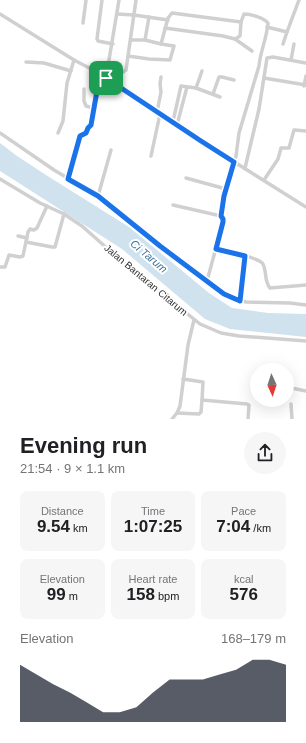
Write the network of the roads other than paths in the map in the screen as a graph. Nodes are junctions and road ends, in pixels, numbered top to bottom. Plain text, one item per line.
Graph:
1 (86, 0) edge
2 (102, 0) edge
3 (119, 0) edge
4 (136, 0) edge
5 (299, 0) edge
6 (0, 14) edge
7 (117, 14) junction
8 (134, 15) junction
9 (149, 17) junction
10 (168, 20) junction
11 (241, 22) junction
12 (83, 23) dead end
13 (267, 27) junction
14 (165, 28) junction
15 (287, 32) junction
16 (131, 40) junction
17 (145, 40) junction
18 (235, 40) junction
19 (113, 44) junction
20 (161, 44) junction
21 (283, 44) dead end
22 (294, 44) dead end
23 (252, 51) dead end
24 (128, 56) junction
25 (74, 60) junction
26 (291, 60) junction
27 (26, 62) dead end
28 (306, 63) edge
29 (109, 70) junction
30 (71, 71) junction
31 (202, 71) dead end
32 (100, 74) junction
33 (306, 76) edge
34 (161, 77) dead end
35 (106, 78) junction
36 (264, 78) junction
37 (234, 80) dead end
38 (305, 86) edge
39 (187, 87) junction
40 (196, 88) junction
41 (84, 89) dead end
42 (213, 94) junction
43 (220, 97) dead end
44 (93, 108) junction
45 (158, 113) junction
46 (172, 122) junction
47 (176, 124) junction
48 (306, 131) edge
49 (0, 133) edge
50 (58, 133) dead end
51 (111, 150) dead end
52 (151, 156) dead end
53 (234, 162) junction
54 (245, 168) junction
55 (186, 178) dead end
56 (0, 179) edge
57 (68, 179) junction
58 (264, 180) junction
59 (226, 189) junction
60 (98, 196) junction
61 (173, 205) dead end
62 (47, 206) junction
63 (306, 207) edge
64 (64, 214) junction
65 (221, 216) junction
66 (18, 236) dead end
67 (27, 240) junction
68 (216, 249) junction
69 (245, 256) junction
70 (0, 267) edge
71 (207, 282) junction
72 (306, 285) edge
73 (240, 301) junction
74 (306, 305) edge
75 (194, 320) junction
76 (306, 341) edge
77 (183, 379) junction
78 (294, 388) edge
79 (306, 391) edge
80 (202, 400) junction
81 (291, 407) edge
82 (177, 413) junction
83 (172, 419) edge
84 (248, 419) edge
85 (292, 419) edge

1 - 12 street
2 - 19 street
3 - 7 street
4 - 8 street
5 - 15 street
6 - 25 street
7 - 8 street
7 - 19 street
8 - 9 street
8 - 16 street
9 - 10 street
9 - 17 street
10 - 11 street
10 - 14 street
11 - 13 street
11 - 18 street
13 - 15 street
13 - 53 street
14 - 18 street
14 - 20 street
15 - 21 street
16 - 17 street
16 - 24 street
17 - 20 street
18 - 23 street
19 - 29 street
20 - 24 street
22 - 26 street
24 - 29 street
25 - 30 street
25 - 32 street
26 - 28 street
26 - 36 street
27 - 30 street
29 - 35 street
30 - 50 street
31 - 40 street
32 - 35 street
32 - 44 street
33 - 38 street
34 - 45 street
35 - 45 street
36 - 38 street
36 - 54 street
37 - 42 street
39 - 40 street
39 - 46 street
39 - 47 street
40 - 42 street
41 - 44 street
42 - 43 street
44 - 57 street
45 - 46 street
45 - 52 street
46 - 47 street
47 - 53 street
48 - 58 street
49 - 57 street
51 - 60 street
53 - 54 street
53 - 59 street
54 - 58 street
55 - 59 street
56 - 62 street, Jalan Bantaran Citarum
57 - 60 street
58 - 63 street
59 - 65 street
60 - 71 street
61 - 65 street
62 - 64 street, Jalan Bantaran Citarum
62 - 67 street
64 - 67 street
64 - 75 street, Jalan Bantaran Citarum
65 - 68 street
66 - 67 street
67 - 70 street
68 - 69 street
68 - 71 street
69 - 72 street
69 - 73 street
71 - 73 street
73 - 74 street
75 - 76 street, Jalan Bantaran Citarum
75 - 77 street
77 - 80 street
77 - 82 street
78 - 79 street
80 - 82 street
80 - 84 street
81 - 85 street
82 - 83 street

